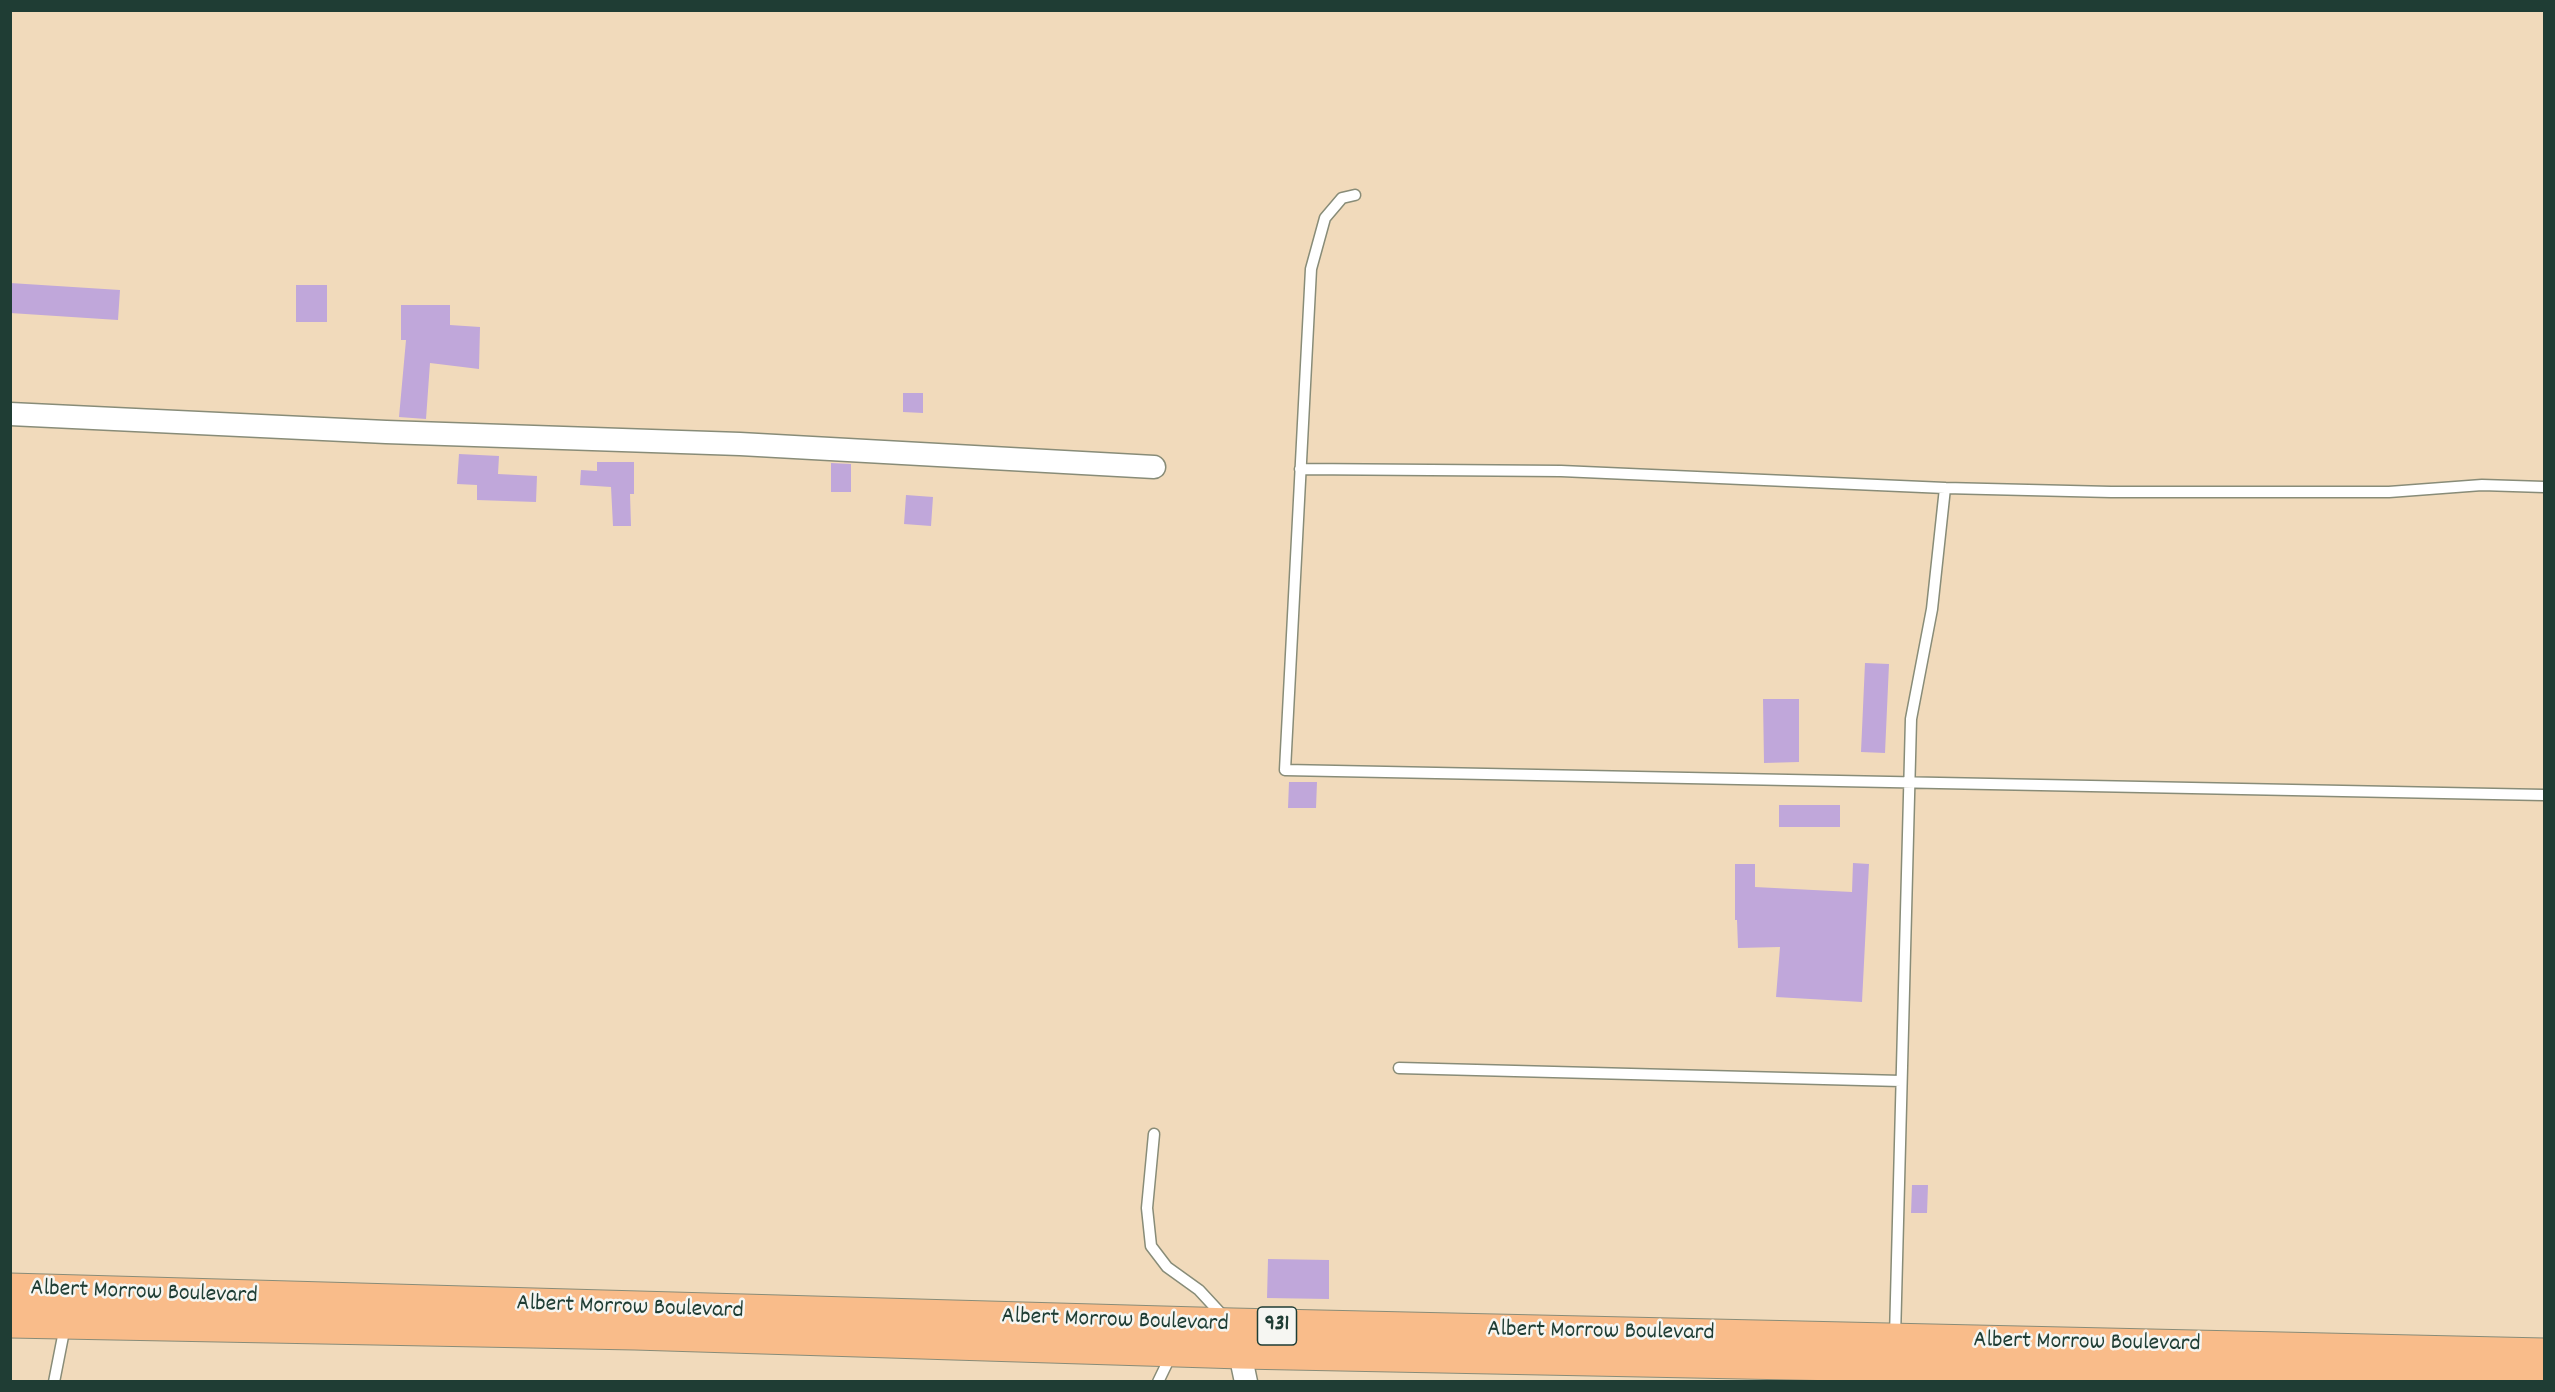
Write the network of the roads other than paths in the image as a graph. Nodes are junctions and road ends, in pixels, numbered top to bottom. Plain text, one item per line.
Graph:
1 (1355, 195) dead end
2 (10, 414) edge
3 (1154, 467) dead end
4 (1300, 469) junction
5 (2544, 487) edge
6 (1945, 488) junction
7 (1909, 782) junction
8 (2544, 795) edge
9 (1399, 1068) dead end
10 (1901, 1081) junction
11 (1154, 1134) dead end
12 (10, 1290) edge
13 (10, 1321) edge
14 (66, 1323) junction
15 (1895, 1340) junction
16 (1174, 1349) junction
17 (1240, 1353) edge
18 (2544, 1355) edge
19 (2544, 1378) edge
20 (54, 1382) edge
21 (1158, 1382) edge

1 - 4 lane
2 - 3 street
4 - 6 lane
4 - 7 lane
5 - 6 lane
6 - 7 lane
7 - 8 lane
7 - 10 lane
9 - 10 lane
10 - 15 lane
11 - 17 lane
12 - 17 highway, Albert Morrow Boulevard / 931
13 - 14 highway, Albert Morrow Boulevard / 931
14 - 16 highway, Albert Morrow Boulevard / 931
14 - 20 lane
15 - 17 highway, Albert Morrow Boulevard / 931
15 - 18 highway, Albert Morrow Boulevard / 931
16 - 17 highway, Albert Morrow Boulevard / 931
16 - 21 lane
17 - 19 highway, Albert Morrow Boulevard / 931

